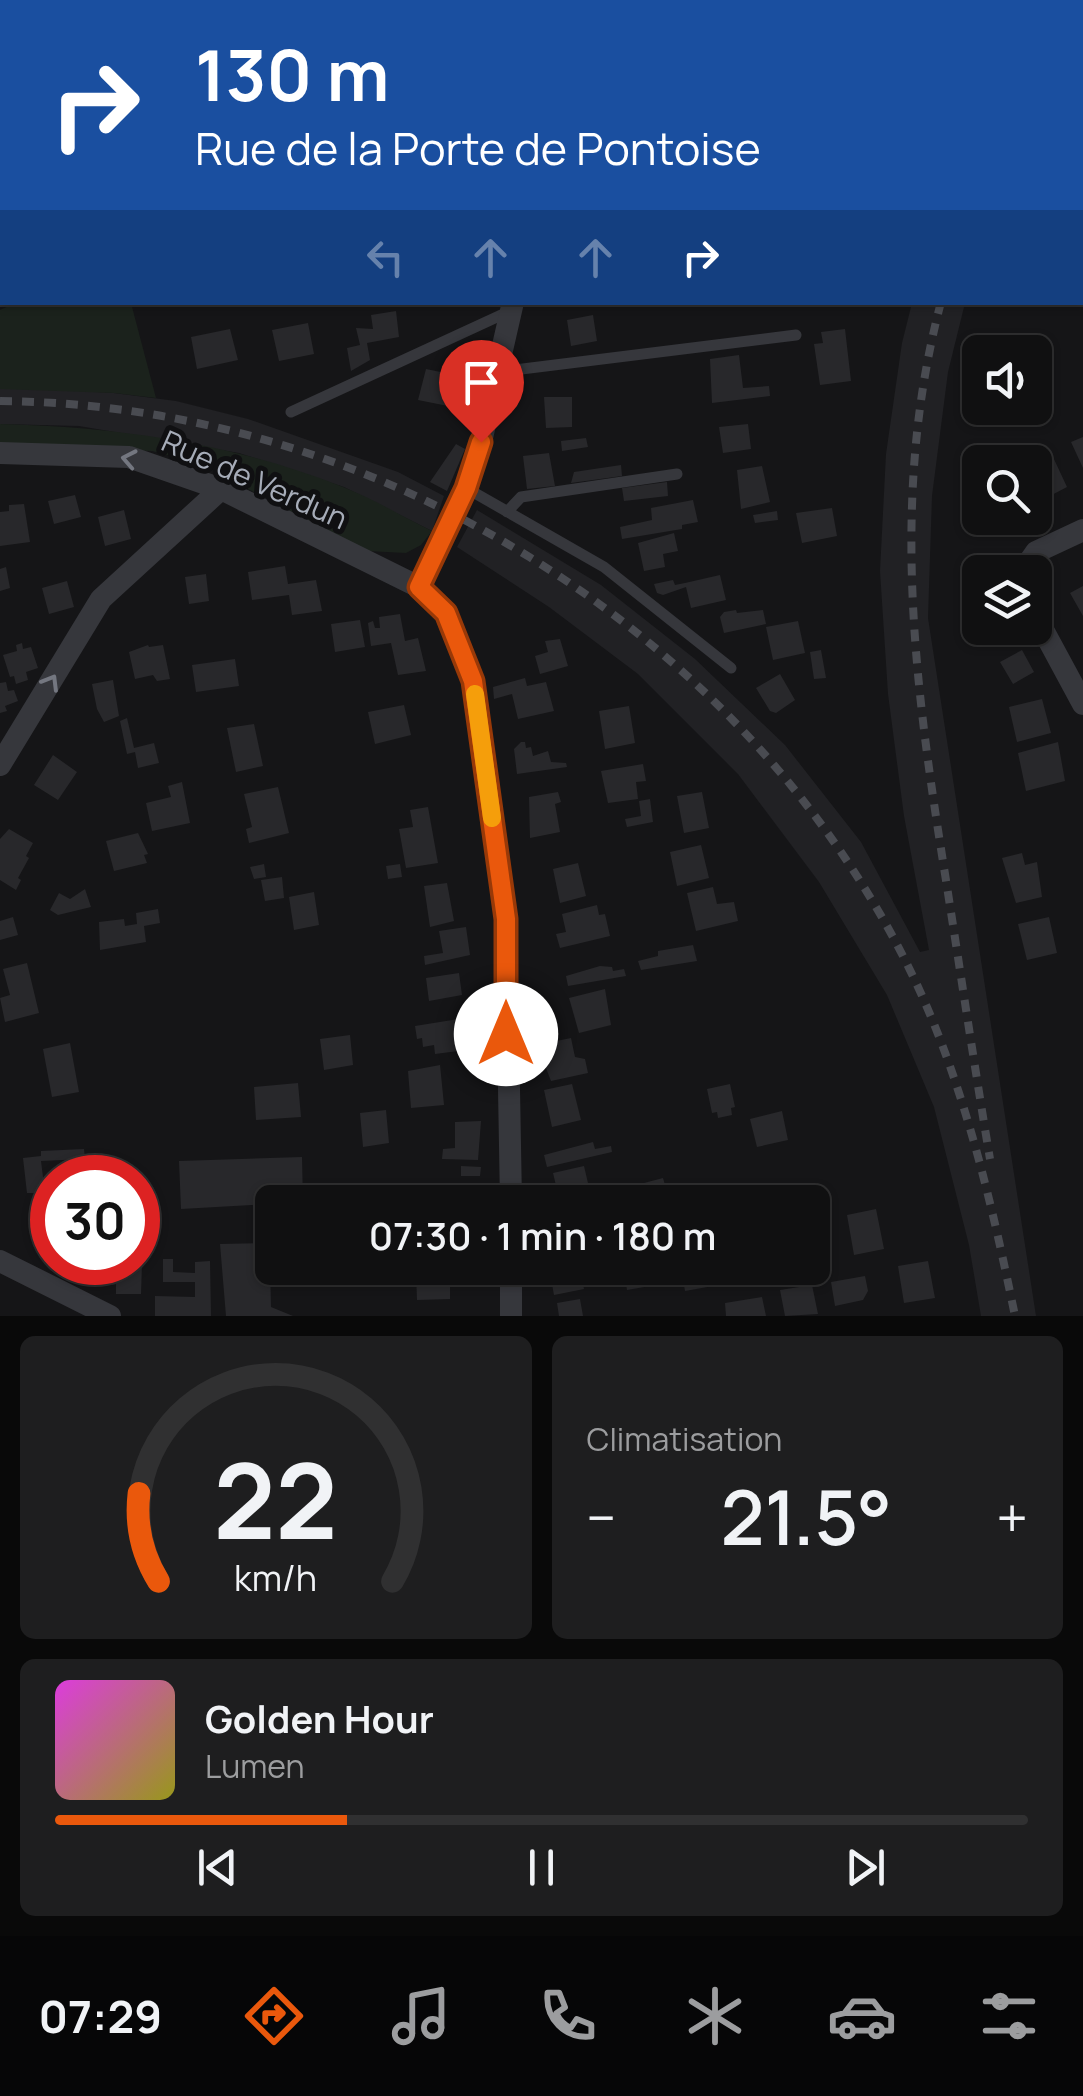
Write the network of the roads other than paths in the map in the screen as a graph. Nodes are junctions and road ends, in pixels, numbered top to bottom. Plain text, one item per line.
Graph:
1 (512, 307) edge
2 (796, 336) dead end
3 (497, 372) junction
4 (292, 412) dead end
5 (0, 452) edge
6 (678, 474) dead end
7 (466, 488) junction
8 (221, 490) junction
9 (507, 512) junction
10 (1083, 530) edge
11 (1034, 555) edge
12 (419, 587) junction
13 (1051, 645) edge
14 (731, 668) dead end
15 (1083, 704) edge
16 (0, 765) edge
17 (510, 1185) edge
18 (0, 1262) edge
19 (511, 1285) edge
20 (110, 1316) edge
21 (511, 1316) edge

1 - 3 street
1 - 4 lane
2 - 3 lane
3 - 7 street
8 -> 5 street, Rue de Verdun
6 - 9 lane
7 - 9 lane
7 - 12 street
8 - 12 street, Rue de Verdun
16 -> 8 street
9 - 14 lane
10 - 11 street
12 - 17 street
13 - 15 street
18 - 20 street
19 - 21 street

